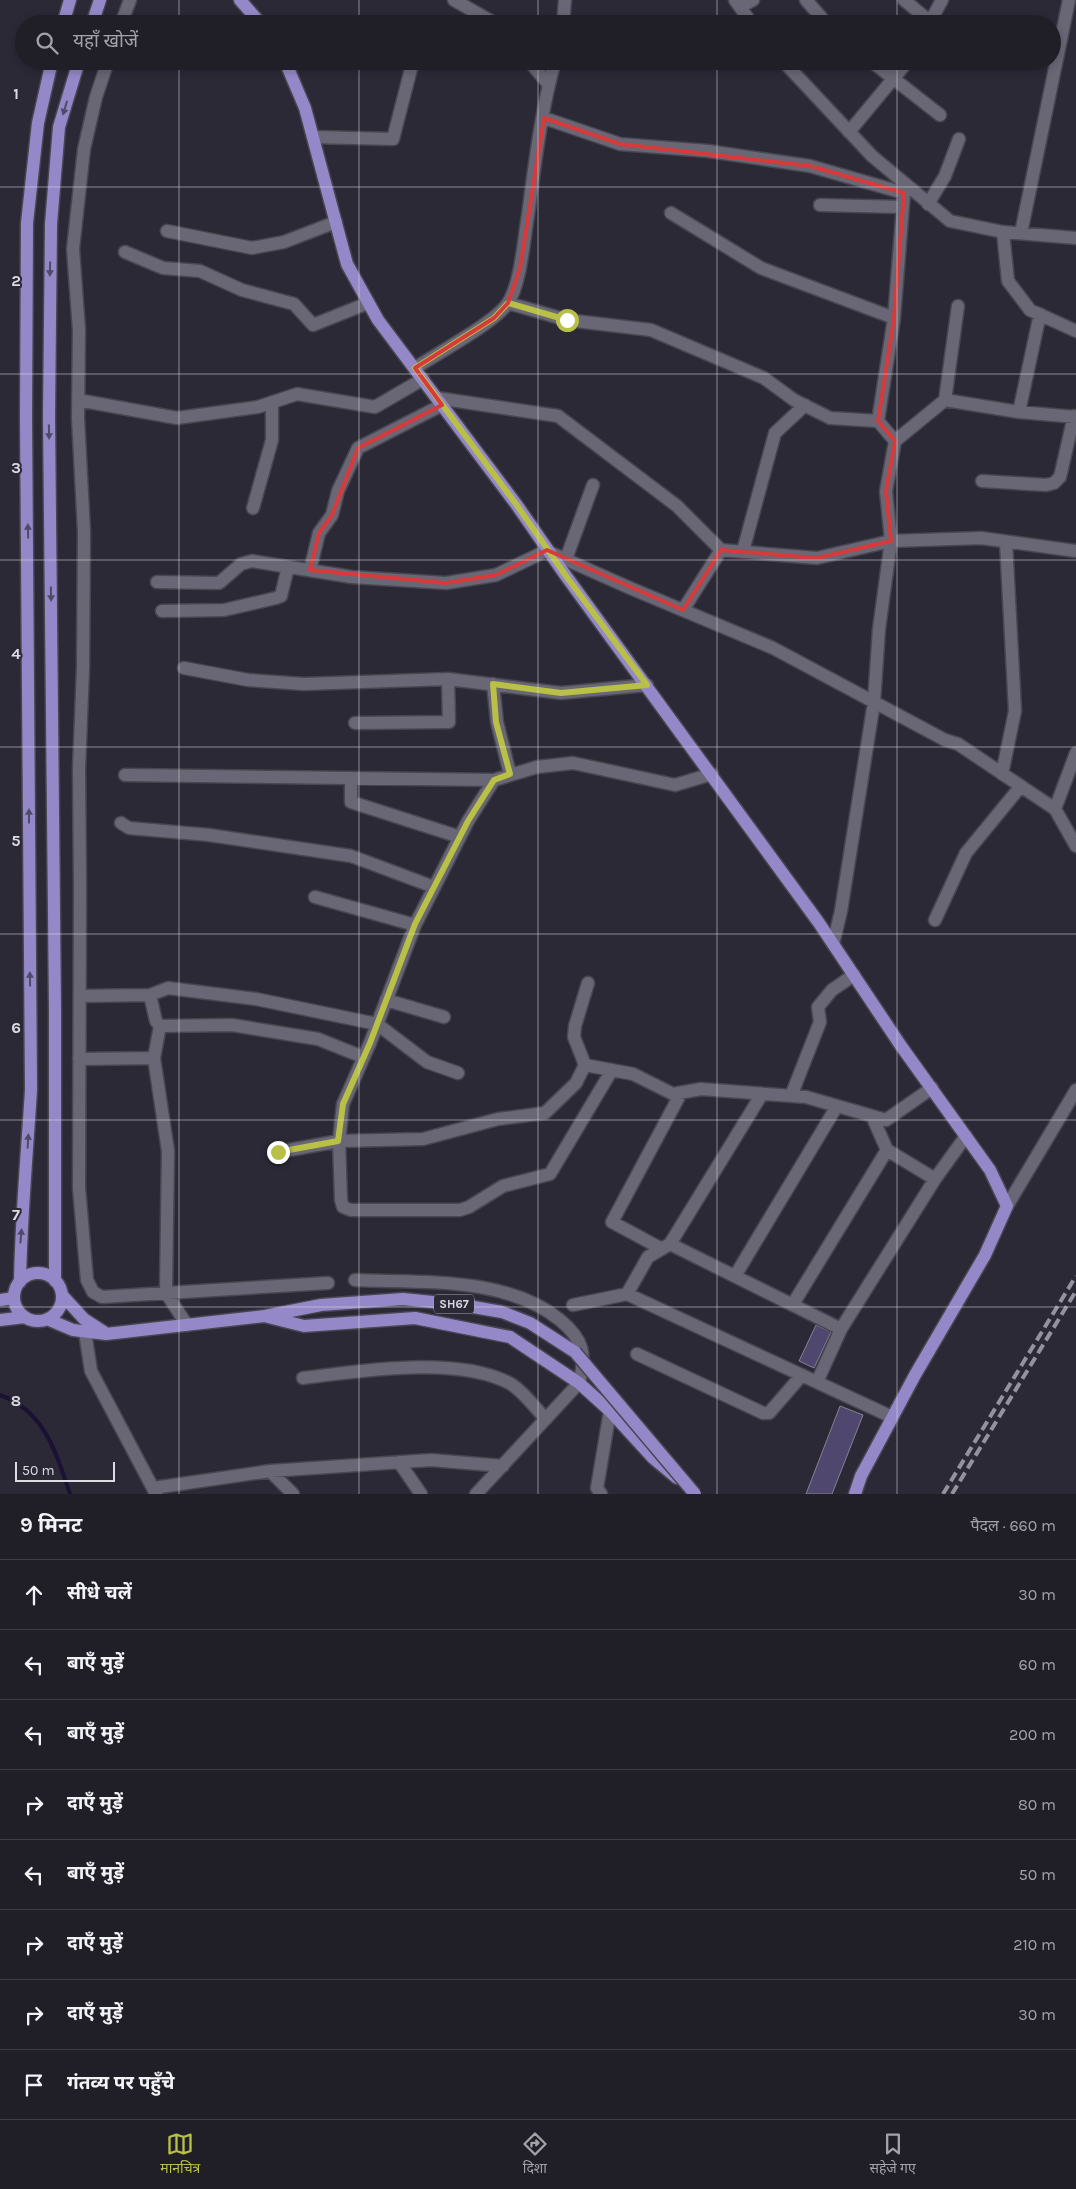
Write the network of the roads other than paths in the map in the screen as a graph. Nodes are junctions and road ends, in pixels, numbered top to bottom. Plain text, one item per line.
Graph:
1 (70, 0) edge
2 (100, 0) edge
3 (130, 0) edge
4 (240, 0) edge
5 (454, 0) edge
6 (564, 0) edge
7 (753, 0) edge
8 (806, 0) edge
9 (904, 0) edge
10 (942, 0) edge
11 (1069, 0) edge
12 (738, 4) edge
13 (66, 15) edge
14 (95, 15) edge
15 (125, 15) edge
16 (253, 15) edge
17 (480, 15) edge
18 (564, 15) edge
19 (746, 15) edge
20 (819, 15) edge
21 (922, 15) edge
22 (935, 15) edge
23 (1061, 38) edge
24 (50, 70) edge
25 (76, 70) edge
26 (105, 70) edge
27 (289, 70) edge
28 (411, 70) edge
29 (536, 70) edge
30 (553, 70) edge
31 (791, 70) edge
32 (881, 70) edge
33 (901, 70) edge
34 (1054, 70) edge
35 (893, 80) junction
36 (549, 85) junction
37 (940, 115) dead end
38 (544, 118) junction
39 (849, 132) junction
40 (313, 137) junction
41 (959, 139) dead end
42 (905, 189) junction
43 (928, 204) junction
44 (820, 205) dead end
45 (902, 207) junction
46 (671, 213) dead end
47 (336, 222) junction
48 (168, 231) dead end
49 (1003, 232) junction
50 (1020, 233) junction
51 (1076, 238) edge
52 (125, 252) dead end
53 (368, 303) junction
54 (508, 303) junction
55 (958, 306) dead end
56 (1040, 314) junction
57 (894, 318) junction
58 (1076, 331) edge
59 (415, 368) junction
60 (423, 379) junction
61 (78, 400) junction
62 (945, 400) junction
63 (440, 401) junction
64 (272, 402) junction
65 (805, 405) junction
66 (1019, 412) junction
67 (1075, 416) edge
68 (878, 421) junction
69 (895, 441) junction
70 (982, 481) dead end
71 (593, 485) dead end
72 (253, 508) dead end
73 (892, 541) junction
74 (1006, 542) junction
75 (721, 550) junction
76 (548, 551) junction
77 (1076, 551) edge
78 (743, 552) junction
79 (566, 559) junction
80 (288, 567) junction
81 (310, 570) junction
82 (157, 582) dead end
83 (683, 610) junction
84 (162, 611) dead end
85 (184, 668) dead end
86 (448, 679) junction
87 (493, 684) junction
88 (647, 685) junction
89 (874, 702) junction
90 (355, 723) dead end
91 (1076, 753) edge
92 (510, 774) junction
93 (712, 774) junction
94 (1002, 774) junction
95 (125, 775) dead end
96 (351, 778) junction
97 (494, 780) junction
98 (1021, 786) junction
99 (1055, 808) junction
100 (121, 823) dead end
101 (460, 837) junction
102 (1076, 846) edge
103 (434, 887) junction
104 (315, 897) dead end
105 (935, 920) dead end
106 (415, 924) junction
107 (833, 944) junction
108 (854, 975) junction
109 (588, 983) dead end
110 (150, 995) junction
111 (80, 996) junction
112 (386, 1000) junction
113 (444, 1017) dead end
114 (377, 1024) junction
115 (160, 1026) junction
116 (363, 1057) junction
117 (154, 1058) junction
118 (80, 1059) junction
119 (585, 1066) junction
120 (612, 1070) junction
121 (458, 1073) dead end
122 (932, 1088) junction
123 (1076, 1090) edge
124 (681, 1093) junction
125 (762, 1094) junction
126 (791, 1096) junction
127 (837, 1106) junction
128 (872, 1116) junction
129 (966, 1136) junction
130 (338, 1141) junction
131 (887, 1150) junction
132 (278, 1152) dead end
133 (935, 1179) junction
134 (1007, 1206) junction
135 (666, 1247) junction
136 (735, 1276) junction
137 (55, 1280) junction
138 (355, 1280) dead end
139 (20, 1282) junction
140 (328, 1283) dead end
141 (166, 1293) junction
142 (627, 1294) junction
143 (62, 1295) junction
144 (14, 1298) junction
145 (0, 1300) edge
146 (793, 1304) junction
147 (574, 1305) dead end
148 (265, 1316) junction
149 (25, 1317) junction
150 (47, 1319) junction
151 (0, 1320) edge
152 (187, 1325) junction
153 (841, 1329) junction
154 (85, 1332) junction
155 (106, 1334) junction
156 (637, 1354) dead end
157 (802, 1375) junction
158 (303, 1378) dead end
159 (816, 1382) junction
160 (579, 1383) junction
161 (610, 1411) junction
162 (892, 1417) junction
163 (546, 1419) junction
164 (399, 1462) junction
165 (503, 1466) junction
166 (270, 1471) junction
167 (154, 1491) edge
168 (596, 1492) edge
169 (293, 1494) edge
170 (422, 1494) edge
171 (476, 1494) edge
172 (696, 1494) edge
173 (856, 1494) edge

1 - 13 main road
2 - 14 main road
3 - 15 street
4 - 16 main road
5 - 17 street
6 - 18 street
7 - 12 street
8 - 20 street
9 - 21 street
10 - 22 street
11 - 23 street
12 - 19 street
139 -> 24 main road
25 -> 137 main road
26 - 61 street
27 - 40 main road
28 - 40 street
29 - 36 street
30 - 36 street
31 - 39 street
32 - 35 street
33 - 35 street
34 - 50 street
35 - 37 street
35 - 39 street
36 - 38 street
38 - 42 street
38 - 54 street
39 - 42 street
40 - 47 main road
41 - 43 street
42 - 43 street
42 - 45 street
43 - 49 street
44 - 45 street
45 - 57 street
46 - 57 street
47 - 48 street
47 - 53 main road
49 - 50 street
49 - 56 street
50 - 51 street
52 - 53 street
53 - 59 main road
54 - 59 street
54 - 65 street
55 - 62 street
56 - 58 street
56 - 66 street
57 - 68 street
59 - 60 main road
60 - 63 main road
60 - 64 street
61 - 64 street
61 - 111 street
62 - 66 street
62 - 69 street
63 - 75 street
63 - 76 main road
63 - 81 street
64 - 72 street
65 - 68 street
65 - 78 street
66 - 67 street
67 - 70 street
68 - 69 street
69 - 73 street
71 - 79 street
73 - 74 street
73 - 78 street
73 - 89 street
74 - 77 street
74 - 94 street
75 - 78 street
75 - 83 street
76 - 79 street
76 - 81 street
76 - 88 main road
79 - 83 street
80 - 81 street
80 - 82 street
80 - 84 street
83 - 89 street
85 - 86 street
86 - 87 street
86 - 90 street
87 - 88 street
87 - 92 street
88 - 93 main road
89 - 94 street
89 - 107 street
91 - 99 street
92 - 93 street
92 - 97 street
93 - 107 main road
94 - 98 street
95 - 96 street
96 - 97 street
96 - 101 street
97 - 101 street
98 - 99 street
98 - 105 street
99 - 102 street
100 - 103 street
101 - 103 street
103 - 106 street
104 - 106 street
106 - 112 street
107 - 108 main road
108 - 122 main road
108 - 126 street
109 - 119 street
110 - 111 street
110 - 114 street
110 - 115 street
111 - 118 street
112 - 113 street
112 - 114 street
114 - 116 street
114 - 121 street
115 - 116 street
115 - 117 street
116 - 130 street
117 - 118 street
117 - 141 street
118 - 141 street
119 - 120 street
119 - 130 street
120 - 124 street
120 - 130 street
122 - 128 street
122 - 129 main road
123 - 134 street
124 - 125 street
124 - 135 street
125 - 126 street
125 - 135 street
126 - 127 street
127 - 128 street
127 - 136 street
128 - 131 street
129 - 133 street
129 - 134 main road
130 - 132 street
131 - 133 street
131 - 146 street
133 - 153 street
134 - 162 main road
135 - 136 street
135 - 142 street
136 - 146 street
137 - 139 main road
137 - 143 main road
138 - 160 street
139 - 144 main road
140 - 141 street
141 - 152 street
142 - 147 street
142 - 157 street
143 - 150 main road
143 - 155 main road
144 - 145 main road
144 - 149 main road
146 - 153 street
148 - 152 main road, SH67
148 - 160 main road
148 - 172 main road, SH67, bridge
149 - 150 main road
149 - 151 main road
150 - 154 main road, SH67
152 - 155 main road, SH67
153 - 159 street
154 - 155 main road, SH67
154 - 167 street
156 - 157 street
157 - 159 street
158 - 163 street
159 - 162 street
160 - 161 main road
160 - 163 street
161 - 168 street
161 - 172 main road
162 - 173 main road
163 - 165 street
164 - 165 street
164 - 166 street
164 - 170 street
165 - 171 street
166 - 167 street
166 - 169 street

